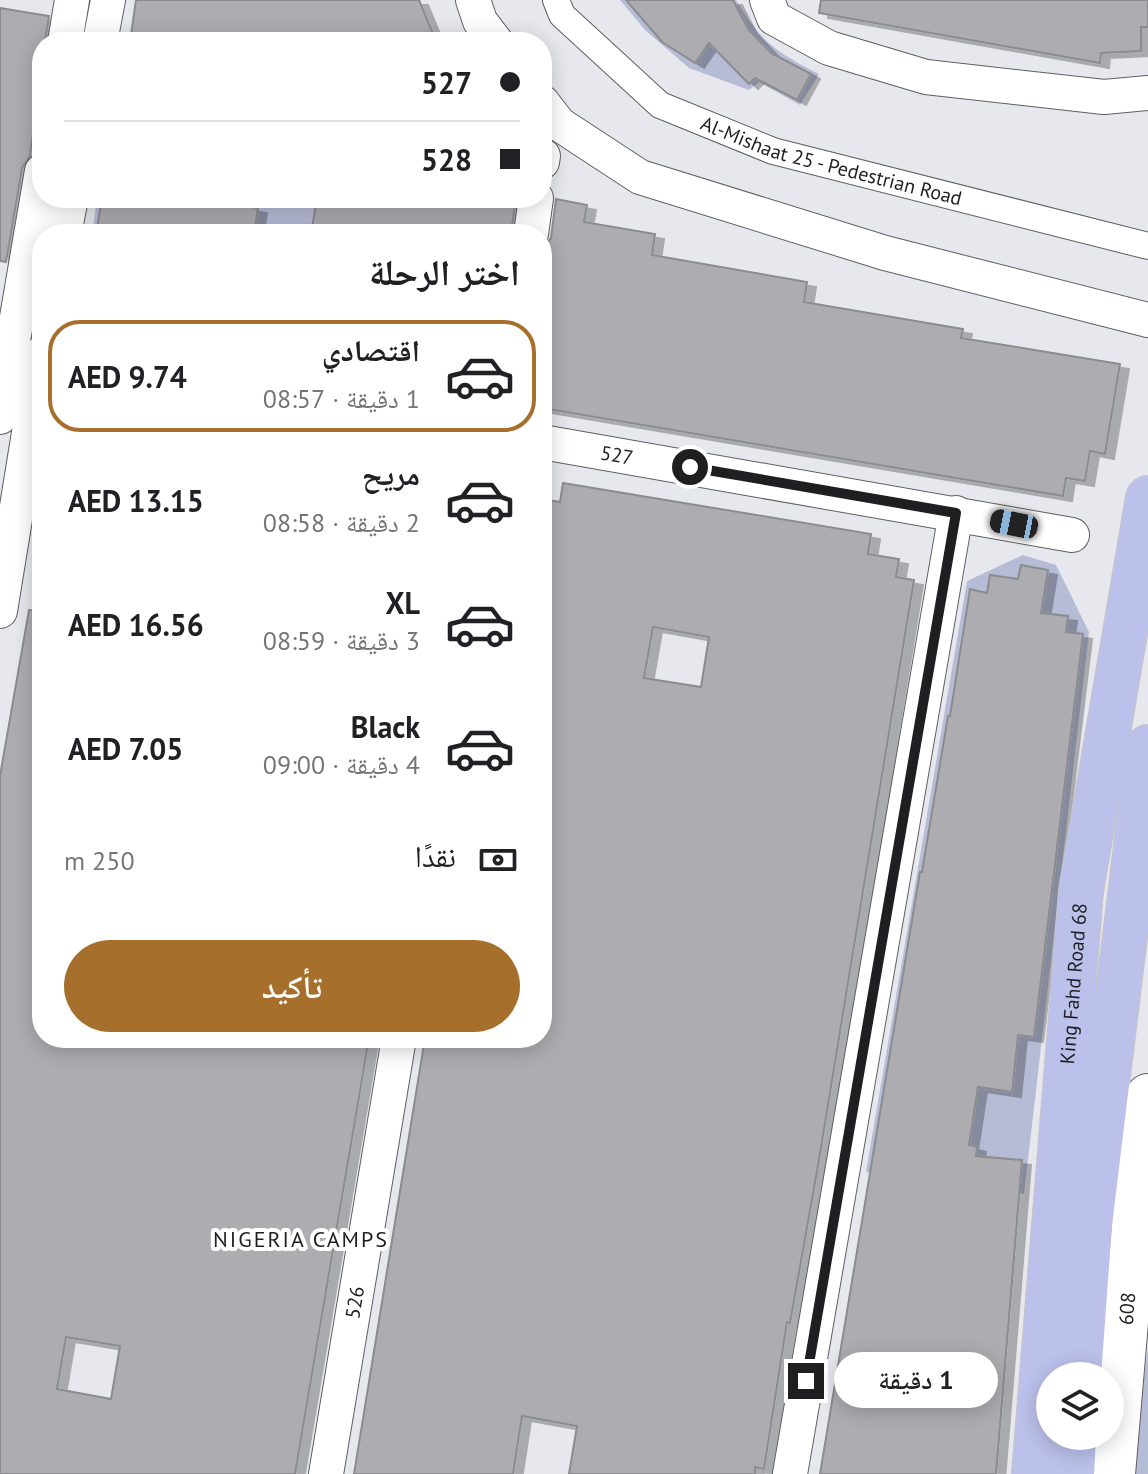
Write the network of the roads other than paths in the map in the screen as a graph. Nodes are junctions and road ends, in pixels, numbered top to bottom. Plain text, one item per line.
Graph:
1 (72, 0) edge
2 (108, 0) edge
3 (473, 0) edge
4 (556, 0) edge
5 (767, 0) edge
6 (67, 32) edge
7 (102, 32) edge
8 (488, 32) edge
9 (1148, 93) edge
10 (552, 115) edge
11 (1148, 246) edge
12 (32, 292) edge
13 (1148, 320) edge
14 (27, 352) edge
15 (0, 417) edge
16 (552, 444) edge
17 (1148, 498) edge
18 (956, 513) junction
19 (1072, 535) dead end
20 (0, 611) edge
21 (1148, 747) edge
22 (397, 1048) edge
23 (1148, 1096) edge
24 (1142, 1212) edge
25 (1080, 1362) edge
26 (1073, 1450) edge
27 (326, 1474) edge
28 (790, 1474) edge
29 (1034, 1474) edge
30 (1072, 1474) edge
31 (1113, 1474) edge

1 - 6 street
2 - 7 street
3 - 8 street
4 - 11 street, Al-Mishaat 25 - Pedestrian Road
5 - 9 street
10 - 13 street
12 - 14 street
14 - 15 street
14 - 20 street
16 - 18 street, 527
17 - 29 main road, King Fahd Road 68
18 - 19 street, 527
18 - 28 street
21 - 25 main road
22 - 27 street, 526
23 - 24 main road, 608
24 - 31 main road, 608
26 - 30 main road

